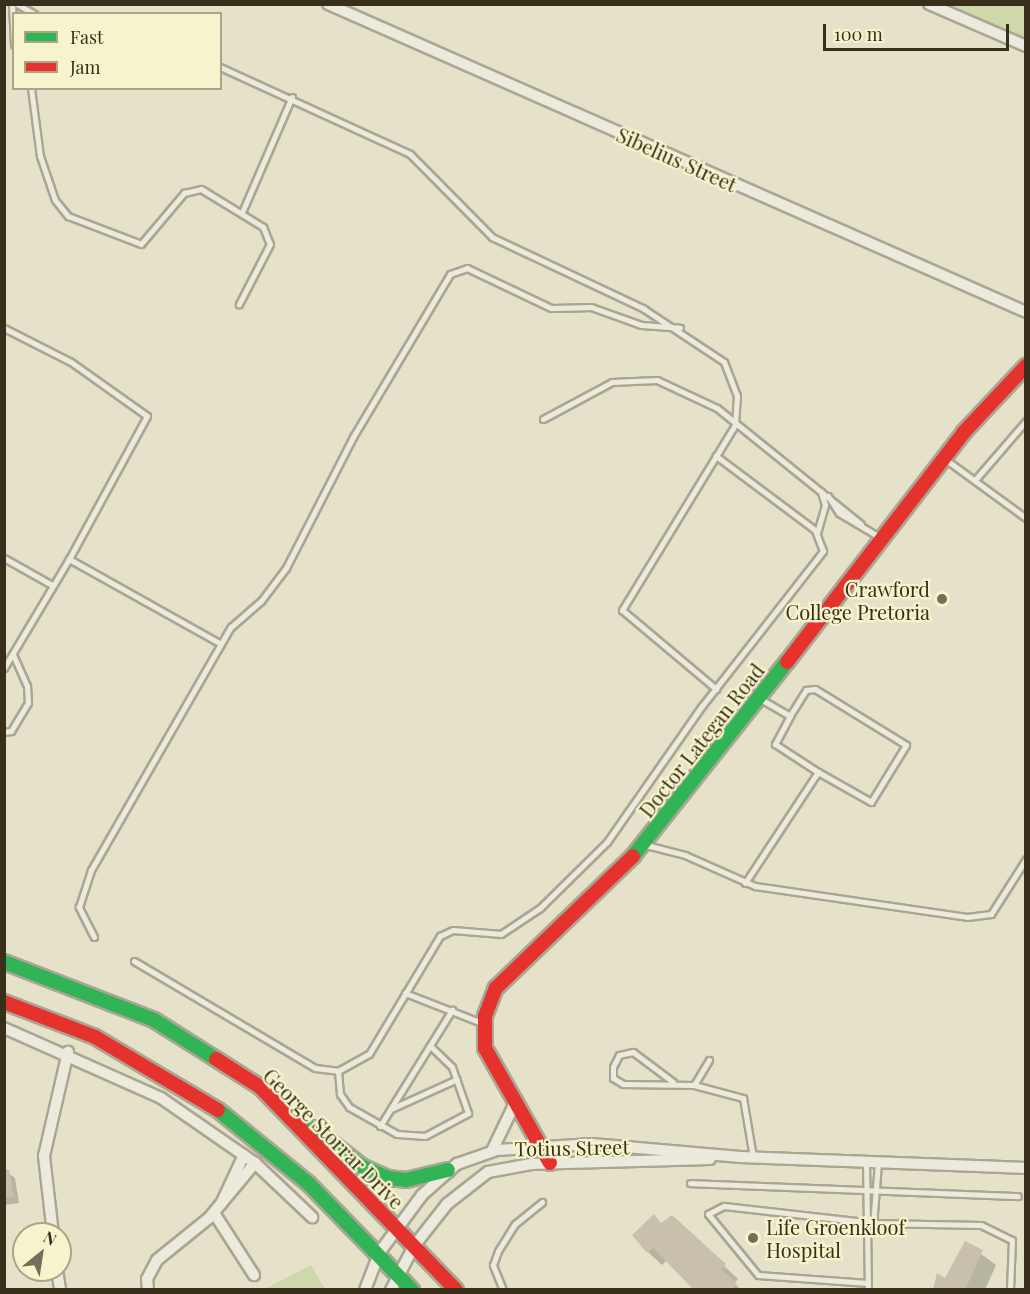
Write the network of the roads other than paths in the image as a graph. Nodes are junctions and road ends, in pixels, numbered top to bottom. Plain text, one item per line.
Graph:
1 (17, 4) edge
2 (328, 4) edge
3 (929, 4) edge
4 (31, 12) edge
5 (1026, 46) edge
6 (222, 68) edge
7 (31, 90) edge
8 (292, 97) junction
9 (243, 210) junction
10 (239, 304) dead end
11 (1026, 312) edge
12 (4, 328) edge
13 (680, 328) junction
14 (1026, 366) edge
15 (543, 419) dead end
16 (1026, 422) edge
17 (735, 425) junction
18 (716, 456) junction
19 (944, 458) junction
20 (975, 480) junction
21 (821, 490) junction
22 (1026, 518) edge
23 (817, 533) junction
24 (881, 539) junction
25 (4, 558) edge
26 (69, 559) junction
27 (52, 585) junction
28 (221, 644) junction
29 (13, 654) junction
30 (4, 668) edge
31 (716, 690) junction
32 (758, 698) junction
33 (790, 716) junction
34 (4, 732) edge
35 (818, 772) junction
36 (645, 845) junction
37 (1026, 859) edge
38 (745, 883) junction
39 (94, 937) dead end
40 (134, 961) dead end
41 (4, 962) edge
42 (405, 993) junction
43 (4, 1002) edge
44 (452, 1010) junction
45 (484, 1023) junction
46 (4, 1028) edge
47 (432, 1048) junction
48 (68, 1052) junction
49 (710, 1060) dead end
50 (338, 1071) junction
51 (457, 1079) junction
52 (673, 1082) junction
53 (694, 1085) junction
54 (260, 1088) junction
55 (514, 1105) junction
56 (391, 1109) junction
57 (380, 1126) junction
58 (535, 1144) junction
59 (492, 1151) junction
60 (244, 1155) junction
61 (740, 1157) junction
62 (753, 1158) junction
63 (866, 1162) junction
64 (878, 1162) junction
65 (255, 1163) junction
66 (550, 1163) junction
67 (518, 1165) junction
68 (1026, 1168) edge
69 (448, 1170) junction
70 (690, 1183) dead end
71 (865, 1188) junction
72 (877, 1189) junction
73 (1018, 1196) dead end
74 (542, 1202) dead end
75 (218, 1208) junction
76 (312, 1217) dead end
77 (52, 1222) edge
78 (870, 1222) junction
79 (397, 1228) junction
80 (414, 1246) junction
81 (379, 1253) junction
82 (398, 1274) junction
83 (254, 1275) dead end
84 (868, 1286) edge
85 (148, 1290) edge
86 (365, 1290) edge
87 (391, 1290) edge
88 (412, 1290) edge
89 (456, 1290) edge
90 (502, 1290) edge
91 (1010, 1290) edge

1 - 4 lane
2 - 11 street, Sibelius Street
3 - 5 street
6 - 8 lane
7 - 9 lane
8 - 9 lane
8 - 13 lane
9 - 10 lane
12 - 26 lane
13 - 17 lane
13 - 28 lane
14 - 19 main road, Doctor Lategan Road
15 - 17 lane
16 - 20 lane
17 - 18 lane
17 - 21 lane
18 - 23 lane
18 - 31 lane
19 - 20 lane
19 - 24 main road, Doctor Lategan Road
20 - 22 lane
21 - 23 lane
21 - 24 lane
23 - 31 lane
24 - 32 main road, Doctor Lategan Road
25 - 27 lane
26 - 27 lane
26 - 28 lane
27 - 29 lane
28 - 39 lane
29 - 30 lane
29 - 34 lane
31 - 42 lane
32 - 33 lane
32 - 36 main road, Doctor Lategan Road
33 - 35 lane
33 - 35 lane
35 - 38 lane
36 - 38 lane
36 - 45 main road, Doctor Lategan Road
37 - 38 lane
40 - 50 lane
41 - 54 main road, George Storrar Drive
42 - 44 lane
42 - 50 lane
43 - 81 main road
44 - 45 lane
44 - 47 lane
45 - 55 main road, Doctor Lategan Road
46 - 48 street
47 - 51 lane
47 - 56 lane
48 - 60 street
48 - 77 street
49 - 53 lane
50 - 57 lane
51 - 56 lane
51 - 57 lane
52 - 52 lane
52 - 53 lane
53 - 62 lane
54 - 69 main road
54 - 79 main road, George Storrar Drive
55 - 58 main road, Doctor Lategan Road
55 - 59 street
56 - 57 lane
58 - 59 street, Totius Street
58 - 61 street, Totius Street
58 - 66 main road, Doctor Lategan Road
58 - 67 street
59 - 69 street, Totius Street
60 - 65 street
60 - 75 street
61 - 62 street, Totius Street
61 - 66 street, Totius Street
62 - 63 street, Totius Street
63 - 64 street, Totius Street
63 - 71 lane
64 - 68 street, Totius Street
64 - 72 lane
65 - 75 street
65 - 76 street
66 - 67 street, Totius Street
67 - 80 street, Totius Street
69 - 79 street, Totius Street
70 - 71 lane
71 - 72 lane
71 - 78 lane
72 - 73 lane
72 - 78 lane
74 - 90 lane
75 - 83 street
75 - 85 street
78 - 84 lane
78 - 84 lane
78 - 91 lane
79 - 80 main road, George Storrar Drive
79 - 81 street, Totius Street
80 - 82 street, Totius Street
80 - 89 main road, George Storrar Drive
81 - 82 main road
81 - 86 street, Totius Street
82 - 87 street, Totius Street
82 - 88 main road

